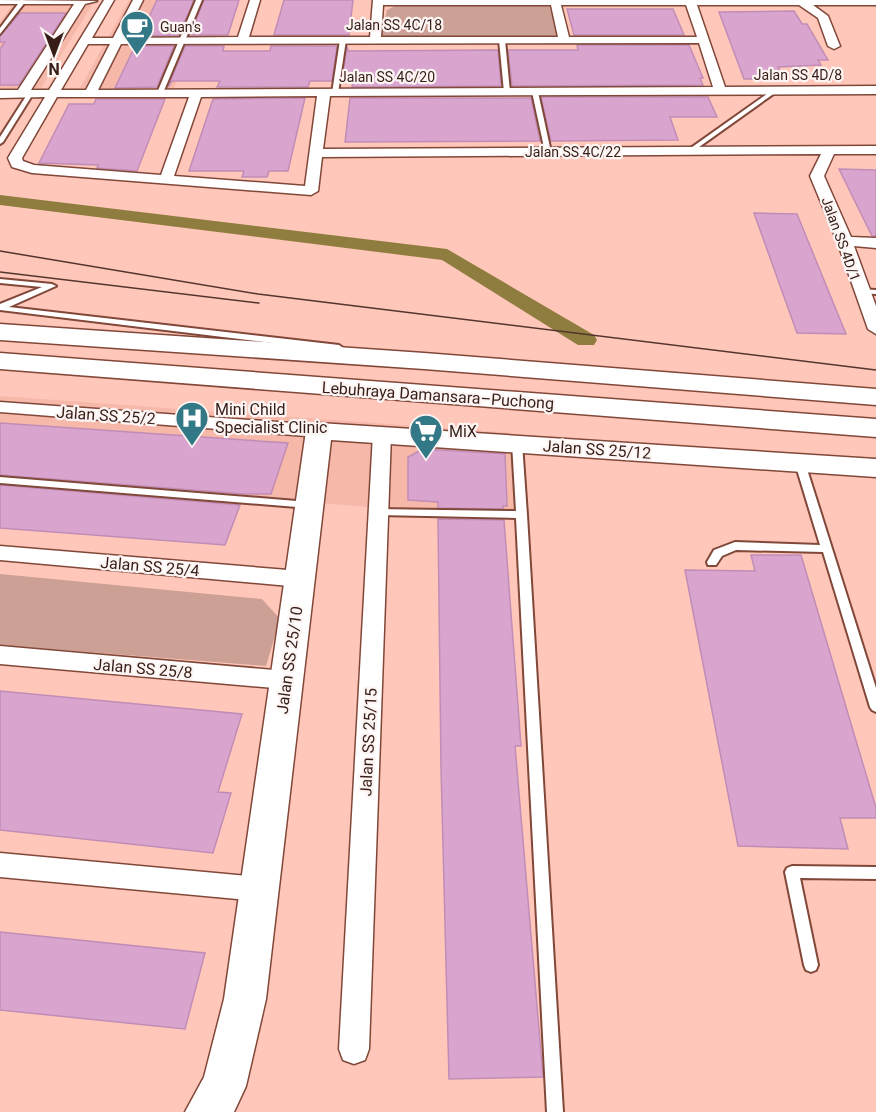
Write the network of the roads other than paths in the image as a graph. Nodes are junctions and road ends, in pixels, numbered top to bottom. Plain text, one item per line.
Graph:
1 (22, 0) edge
2 (82, 0) edge
3 (109, 0) edge
4 (138, 0) edge
5 (199, 0) edge
6 (255, 0) edge
7 (0, 1) edge
8 (378, 1) edge
9 (555, 1) edge
10 (691, 1) edge
11 (876, 2) edge
12 (803, 3) junction
13 (0, 32) edge
14 (118, 40) junction
15 (182, 40) junction
16 (243, 40) junction
17 (343, 40) junction
18 (375, 40) junction
19 (502, 40) junction
20 (564, 40) junction
21 (702, 40) junction
22 (85, 41) junction
23 (834, 46) dead end
24 (776, 90) junction
25 (876, 90) edge
26 (720, 91) junction
27 (507, 92) junction
28 (535, 92) junction
29 (160, 93) junction
30 (196, 93) junction
31 (330, 93) junction
32 (0, 94) edge
33 (26, 94) junction
34 (54, 94) junction
35 (90, 94) junction
36 (11, 124) junction
37 (0, 125) edge
38 (0, 141) edge
39 (876, 150) edge
40 (690, 151) junction
41 (829, 151) junction
42 (548, 152) junction
43 (317, 153) junction
44 (167, 175) junction
45 (844, 241) junction
46 (876, 243) edge
47 (0, 281) edge
48 (868, 292) edge
49 (0, 308) edge
50 (876, 329) edge
51 (0, 332) edge
52 (424, 361) junction
53 (0, 362) edge
54 (876, 396) edge
55 (0, 407) edge
56 (876, 428) edge
57 (319, 431) junction
58 (382, 434) junction
59 (518, 443) junction
60 (800, 463) junction
61 (876, 468) edge
62 (0, 480) edge
63 (309, 505) junction
64 (378, 512) junction
65 (522, 515) junction
66 (827, 549) junction
67 (0, 553) edge
68 (712, 562) dead end
69 (300, 579) junction
70 (0, 655) edge
71 (286, 680) junction
72 (876, 707) edge
73 (0, 866) edge
74 (876, 873) edge
75 (259, 889) junction
76 (811, 966) dead end
77 (354, 1049) dead end
78 (208, 1112) edge
79 (555, 1112) edge

1 - 2 street
1 - 7 street
1 - 13 lane
2 - 3 street
2 - 33 street
3 - 22 street
4 - 14 street
5 - 15 lane
6 - 16 street
8 - 9 street
8 - 18 street
9 - 10 street
9 - 20 street
10 - 12 street
10 - 21 street
11 - 12 street
12 - 23 street
14 - 15 street, Jalan SS 4C/18
14 - 22 street, Jalan SS 4C/18
14 - 35 street
15 - 16 street, Jalan SS 4C/18
15 - 29 lane
16 - 17 street, Jalan SS 4C/18
17 - 18 street, Jalan SS 4C/18
17 - 31 lane
18 - 19 street, Jalan SS 4C/18
19 - 20 street, Jalan SS 4C/18
19 - 27 lane
20 - 21 street, Jalan SS 4C/18
21 - 26 street
22 - 34 street
24 - 25 street, Jalan SS 4D/8
24 - 26 street, Jalan SS 4D/8
24 - 40 lane
26 - 28 street, Jalan SS 4C/20
27 - 28 street, Jalan SS 4C/20
27 - 31 street, Jalan SS 4C/20
28 - 42 lane
29 - 30 street, Jalan SS 4C/20
29 - 35 street, Jalan SS 4C/20
30 - 31 street, Jalan SS 4C/20
30 - 44 street
31 - 43 street
32 - 33 street, Jalan SS 4C/20
33 - 34 street, Jalan SS 4C/20
33 - 36 lane
34 - 35 street, Jalan SS 4C/20
34 - 44 street
36 - 37 lane
36 - 38 lane
39 - 41 street, Jalan SS 4C/22
40 - 41 street, Jalan SS 4C/22
40 - 42 street, Jalan SS 4C/22
41 - 45 street, Jalan SS 4D/1
42 - 43 street, Jalan SS 4C/22
43 - 44 street
45 - 46 street
45 - 48 street, Jalan SS 4D/1
47 - 49 lane
48 - 50 street, Jalan SS 4D/1
49 - 52 lane
51 - 52 highway, Lebuhraya Damansara–Puchong
52 - 54 highway, Lebuhraya Damansara–Puchong
53 - 56 highway, Lebuhraya Damansara–Puchong
55 - 57 street, Jalan SS 25/2
57 - 58 street, Jalan SS 25/12
57 - 63 street, Jalan SS 25/10
58 - 59 street, Jalan SS 25/12
58 - 64 street, Jalan SS 25/15
59 - 60 street, Jalan SS 25/12
59 - 65 lane
60 - 61 street, Jalan SS 25/12
60 - 66 lane
62 - 63 lane
63 - 69 street, Jalan SS 25/10
64 - 65 lane
64 - 77 street, Jalan SS 25/15
65 - 79 lane
66 - 68 lane
66 - 72 lane
67 - 69 street, Jalan SS 25/4
69 - 71 street, Jalan SS 25/10
70 - 71 street, Jalan SS 25/8
71 - 75 street, Jalan SS 25/10
73 - 75 street
74 - 76 lane
75 - 78 street, Jalan SS 25/10

